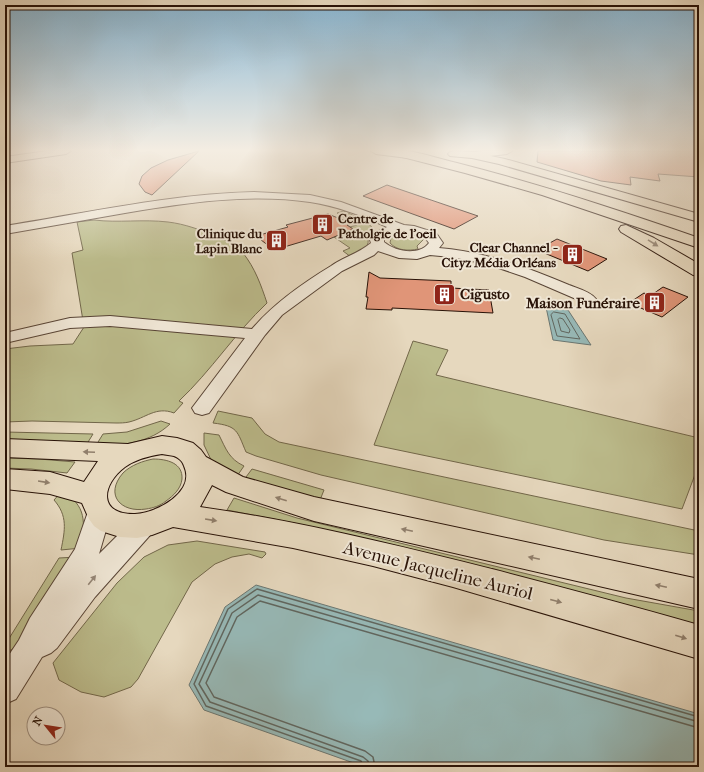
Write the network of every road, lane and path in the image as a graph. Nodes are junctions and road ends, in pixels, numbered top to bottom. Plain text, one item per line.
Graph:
1 (516, 187) edge
2 (529, 187) edge
3 (549, 187) edge
4 (594, 187) edge
5 (358, 211) junction
6 (699, 218) edge
7 (402, 229) junction
8 (5, 230) edge
9 (699, 235) edge
10 (379, 240) junction
11 (699, 243) edge
12 (432, 245) junction
13 (402, 255) junction
14 (699, 271) edge
15 (332, 273) junction
16 (588, 299) dead end
17 (256, 334) junction
18 (5, 338) edge
19 (202, 408) dead end
20 (5, 448) edge
21 (136, 450) junction
22 (199, 465) junction
23 (5, 480) edge
24 (96, 504) junction
25 (172, 515) junction
26 (142, 526) junction
27 (699, 594) edge
28 (699, 642) edge
29 (30, 651) junction
30 (5, 688) edge

1 -> 14 main road
2 - 11 main road
3 - 9 main road
4 - 6 main road
5 - 7 street
5 - 8 street
5 - 10 street
7 - 10 street
7 - 12 street
10 - 13 street
10 - 15 street
12 - 13 street
12 - 16 street
13 - 15 street
15 - 17 street
17 - 18 street
17 - 19 street
21 -> 20 main road
21 - 22 main road
21 - 24 main road
22 - 25 main road
27 -> 22 main road, Avenue Jacqueline Auriol
23 -> 24 main road
24 - 26 main road
24 - 29 street
25 - 26 main road
25 -> 28 main road, Avenue Jacqueline Auriol
29 -> 26 street
29 - 30 street

